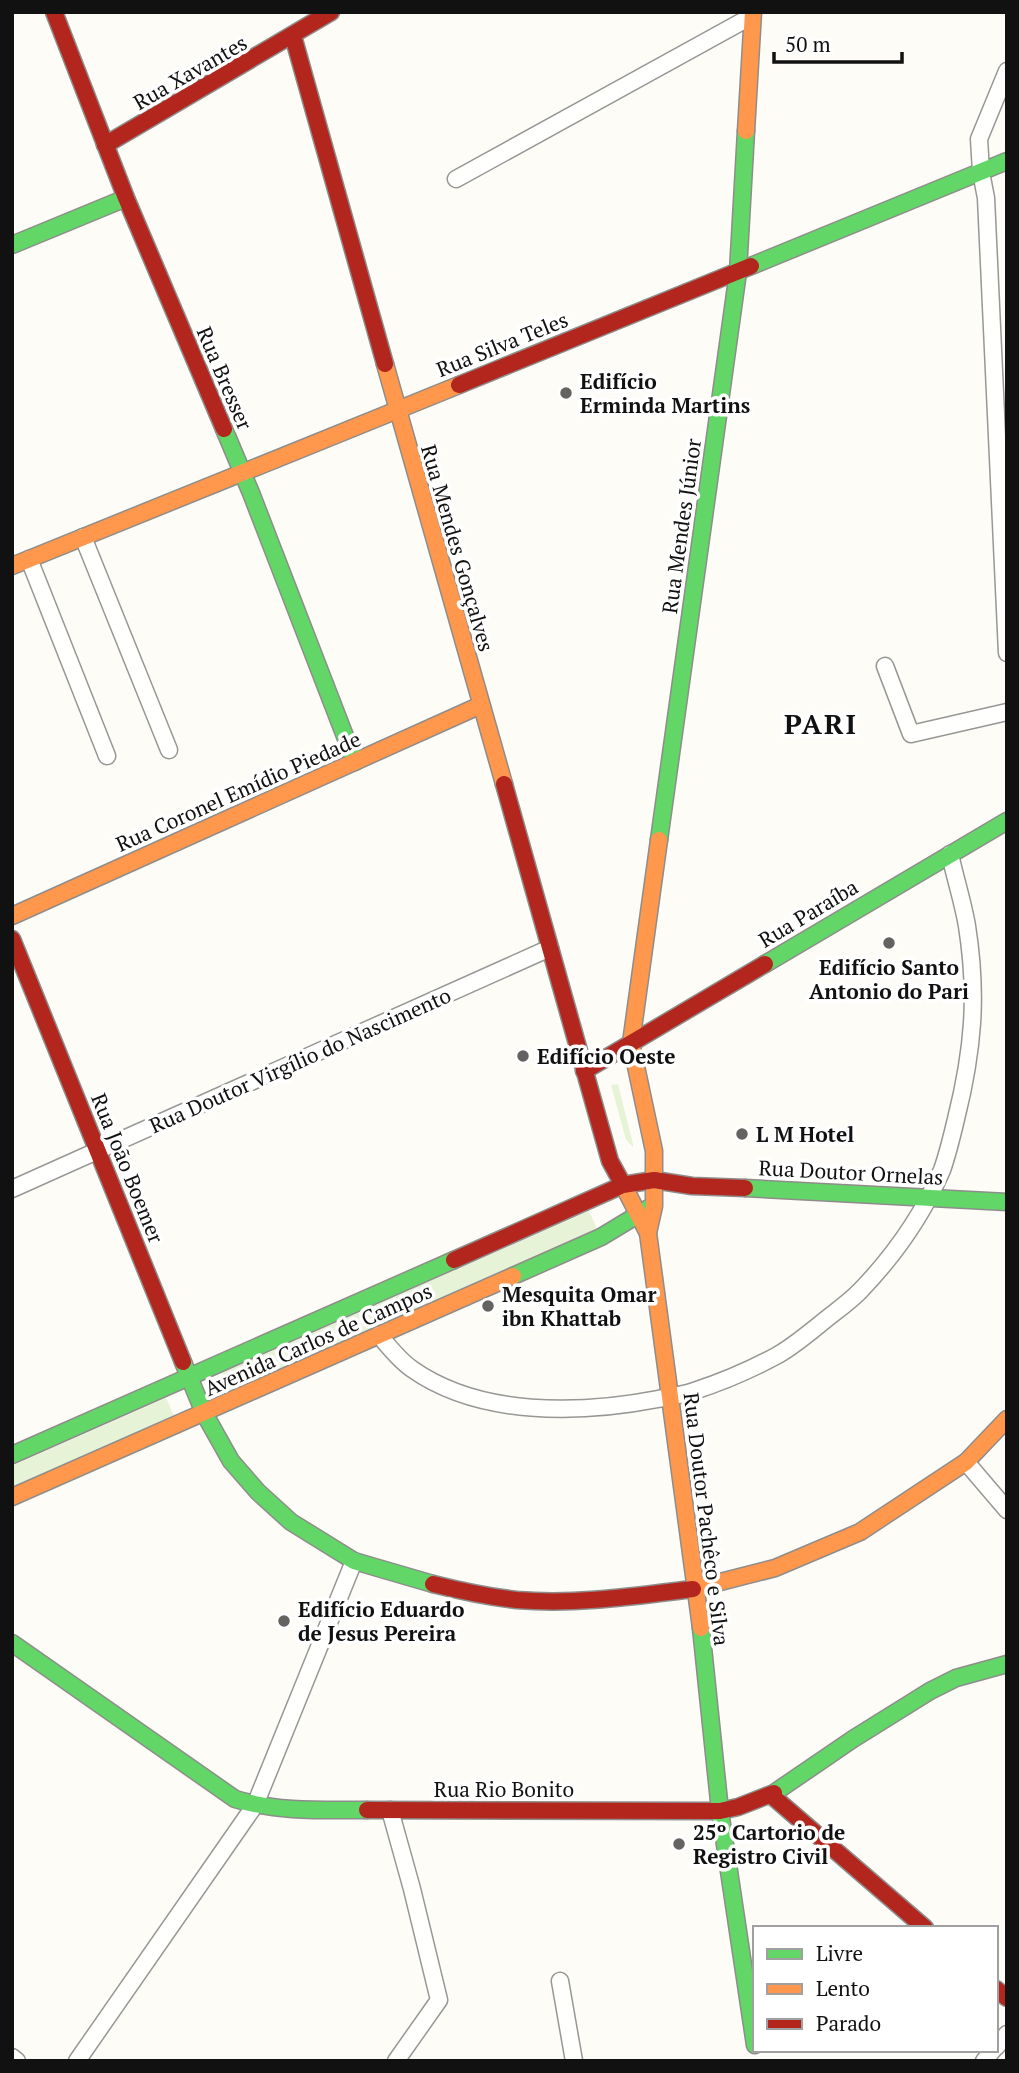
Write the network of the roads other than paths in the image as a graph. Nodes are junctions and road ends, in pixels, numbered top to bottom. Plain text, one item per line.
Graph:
1 (54, 12) edge
2 (331, 12) edge
3 (753, 14) edge
4 (293, 36) junction
5 (1007, 71) edge
6 (105, 145) junction
7 (1007, 161) edge
8 (981, 172) junction
9 (456, 179) dead end
10 (126, 198) junction
11 (12, 244) edge
12 (738, 272) junction
13 (396, 409) junction
14 (1002, 432) edge
15 (242, 473) junction
16 (1004, 532) edge
17 (83, 537) junction
18 (29, 559) junction
19 (12, 566) edge
20 (1007, 653) edge
21 (885, 666) dead end
22 (481, 705) junction
23 (1007, 712) edge
24 (169, 750) dead end
25 (107, 756) dead end
26 (355, 762) junction
27 (1007, 821) edge
28 (950, 854) junction
29 (12, 916) edge
30 (12, 939) edge
31 (550, 948) junction
32 (631, 1043) junction
33 (584, 1071) junction
34 (98, 1151) junction
35 (654, 1180) junction
36 (623, 1185) junction
37 (692, 1186) junction
38 (12, 1189) edge
39 (929, 1196) junction
40 (1007, 1202) edge
41 (654, 1206) junction
42 (639, 1215) junction
43 (648, 1233) junction
44 (379, 1335) junction
45 (190, 1377) junction
46 (670, 1396) junction
47 (204, 1413) junction
48 (1007, 1419) edge
49 (12, 1455) edge
50 (966, 1462) junction
51 (12, 1497) edge
52 (1007, 1510) edge
53 (354, 1561) junction
54 (697, 1589) junction
55 (12, 1643) edge
56 (1007, 1664) edge
57 (771, 1795) junction
58 (255, 1805) junction
59 (390, 1810) junction
60 (720, 1811) junction
61 (923, 1926) edge
62 (559, 1981) dead end
63 (753, 2032) edge
64 (12, 2057) edge
65 (18, 2061) edge
66 (77, 2061) edge
67 (396, 2061) edge
68 (574, 2061) edge

1 - 6 street, Rua Bresser
2 - 4 street, Rua Xavantes
3 - 9 street
3 - 12 street, Rua Mendes Júnior
4 - 6 street, Rua Xavantes
4 - 13 street, Rua Mendes Gonçalves
5 - 8 street
6 - 10 street, Rua Bresser
7 - 8 street, Rua Silva Teles
8 - 12 street, Rua Silva Teles
8 - 14 street
10 - 11 street
10 - 15 street, Rua Bresser
12 - 13 street, Rua Silva Teles
12 - 32 street, Rua Mendes Júnior
13 - 15 street, Rua Silva Teles
13 - 22 street, Rua Mendes Gonçalves
14 - 16 street
15 - 17 street, Rua Silva Teles
15 - 26 street, Rua Bresser
16 - 20 street
17 - 18 street, Rua Silva Teles
17 - 24 street
18 - 19 street, Rua Silva Teles
18 - 25 street
21 - 23 street
22 - 26 street, Rua Coronel Emídio Piedade
22 - 31 street, Rua Mendes Gonçalves
26 - 29 street, Rua Coronel Emídio Piedade
27 - 28 street, Rua Paraíba
28 - 32 street, Rua Paraíba
28 - 39 street
30 - 34 street, Rua João Boemer
31 - 33 street, Rua Mendes Gonçalves
31 - 34 street, Rua Doutor Virgílio do Nascimento
32 - 33 street, Rua Paraíba
32 - 35 street, Rua Mendes Júnior
33 - 36 street, Rua Mendes Gonçalves
34 - 38 street, Rua Doutor Virgílio do Nascimento
34 - 45 street, Rua João Boemer
35 - 36 street, Rua Doutor Ornelas
35 - 37 street, Rua Doutor Ornelas
35 - 41 street, Rua Doutor Pachêco e Silva
36 - 42 street, Rua Doutor Pachêco e Silva
36 - 45 street, Avenida Carlos de Campos
37 - 39 street, Rua Doutor Ornelas
37 - 41 street, Rua Doutor Ornelas
39 - 40 street, Rua Doutor Ornelas
39 - 46 street
41 - 42 street, Rua Doutor Ornelas
41 - 43 street, Rua Doutor Pachêco e Silva
42 - 43 street, Rua Doutor Pachêco e Silva
42 - 44 street, Avenida Carlos de Campos
43 - 46 street, Rua Doutor Pachêco e Silva
44 - 46 street
44 - 47 street, Avenida Carlos de Campos
45 - 47 street, Rua João Boemer
45 - 49 street, Avenida Carlos de Campos
46 - 54 street, Rua Doutor Pachêco e Silva
47 - 51 street, Avenida Carlos de Campos
47 - 53 street, Rua João Boemer
48 - 50 street, Rua João Boemer
50 - 52 street
50 - 54 street, Rua João Boemer
53 - 54 street, Rua João Boemer
53 - 58 street
54 - 60 street, Rua Doutor Pachêco e Silva
55 - 58 street, Rua Rio Bonito
56 - 57 street, Rua Rio Bonito
57 - 60 street, Rua Rio Bonito
57 - 61 street
58 - 59 street, Rua Rio Bonito
58 - 66 street
59 - 60 street, Rua Rio Bonito
59 - 67 street
60 - 63 street, Rua Doutor Pachêco e Silva
62 - 68 street
64 - 65 street

